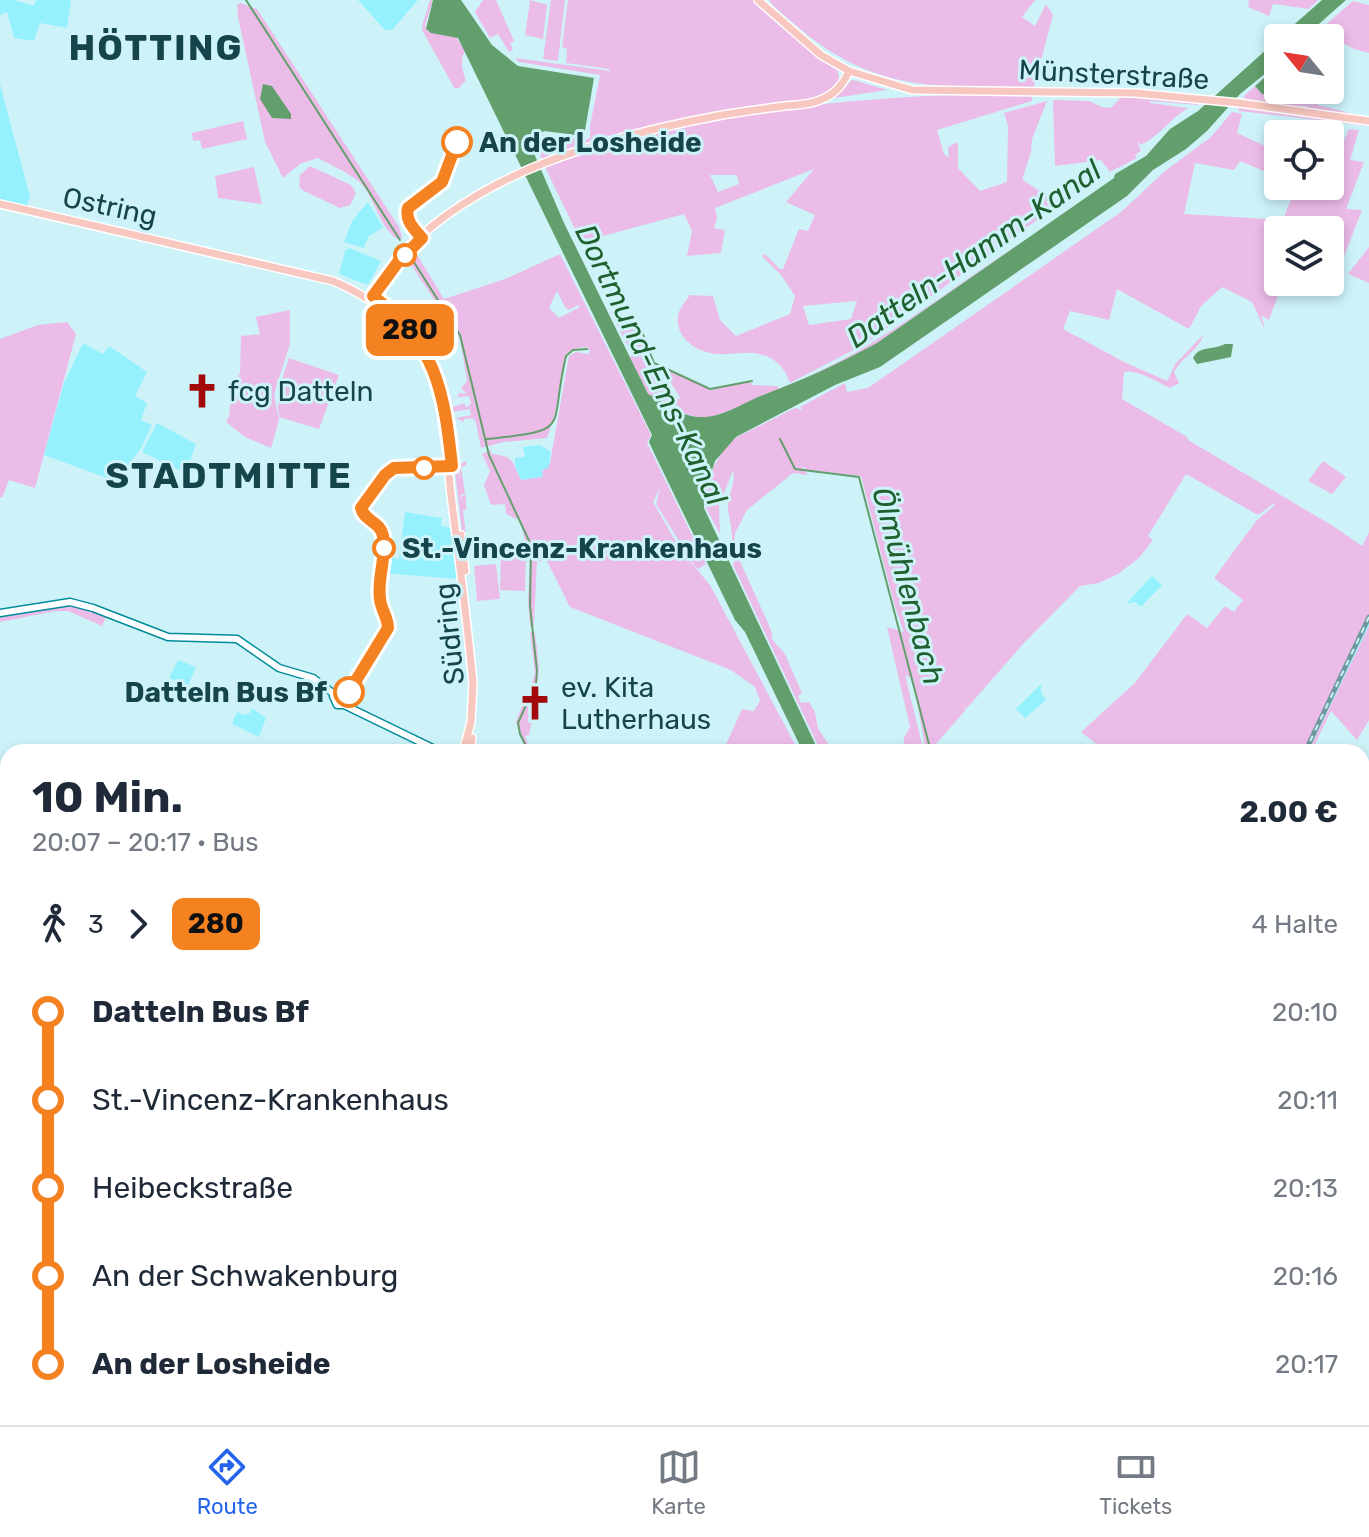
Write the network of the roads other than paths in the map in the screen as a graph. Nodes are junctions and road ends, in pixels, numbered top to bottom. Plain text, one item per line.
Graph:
1 (758, 0) edge
2 (837, 65) junction
3 (849, 71) junction
4 (841, 85) junction
5 (1369, 121) edge
6 (0, 204) edge
7 (370, 296) junction
8 (0, 613) edge
9 (424, 744) edge
10 (468, 744) edge
11 (470, 744) edge

1 - 2 main road, Münsterstraße
2 - 3 main road, Münsterstraße
2 - 4 main road
3 - 4 main road
3 - 5 main road, Münsterstraße
4 - 7 main road
6 - 7 main road, Ostring
7 - 10 main road, Südring
7 - 11 main road, Südring
8 - 9 main road

